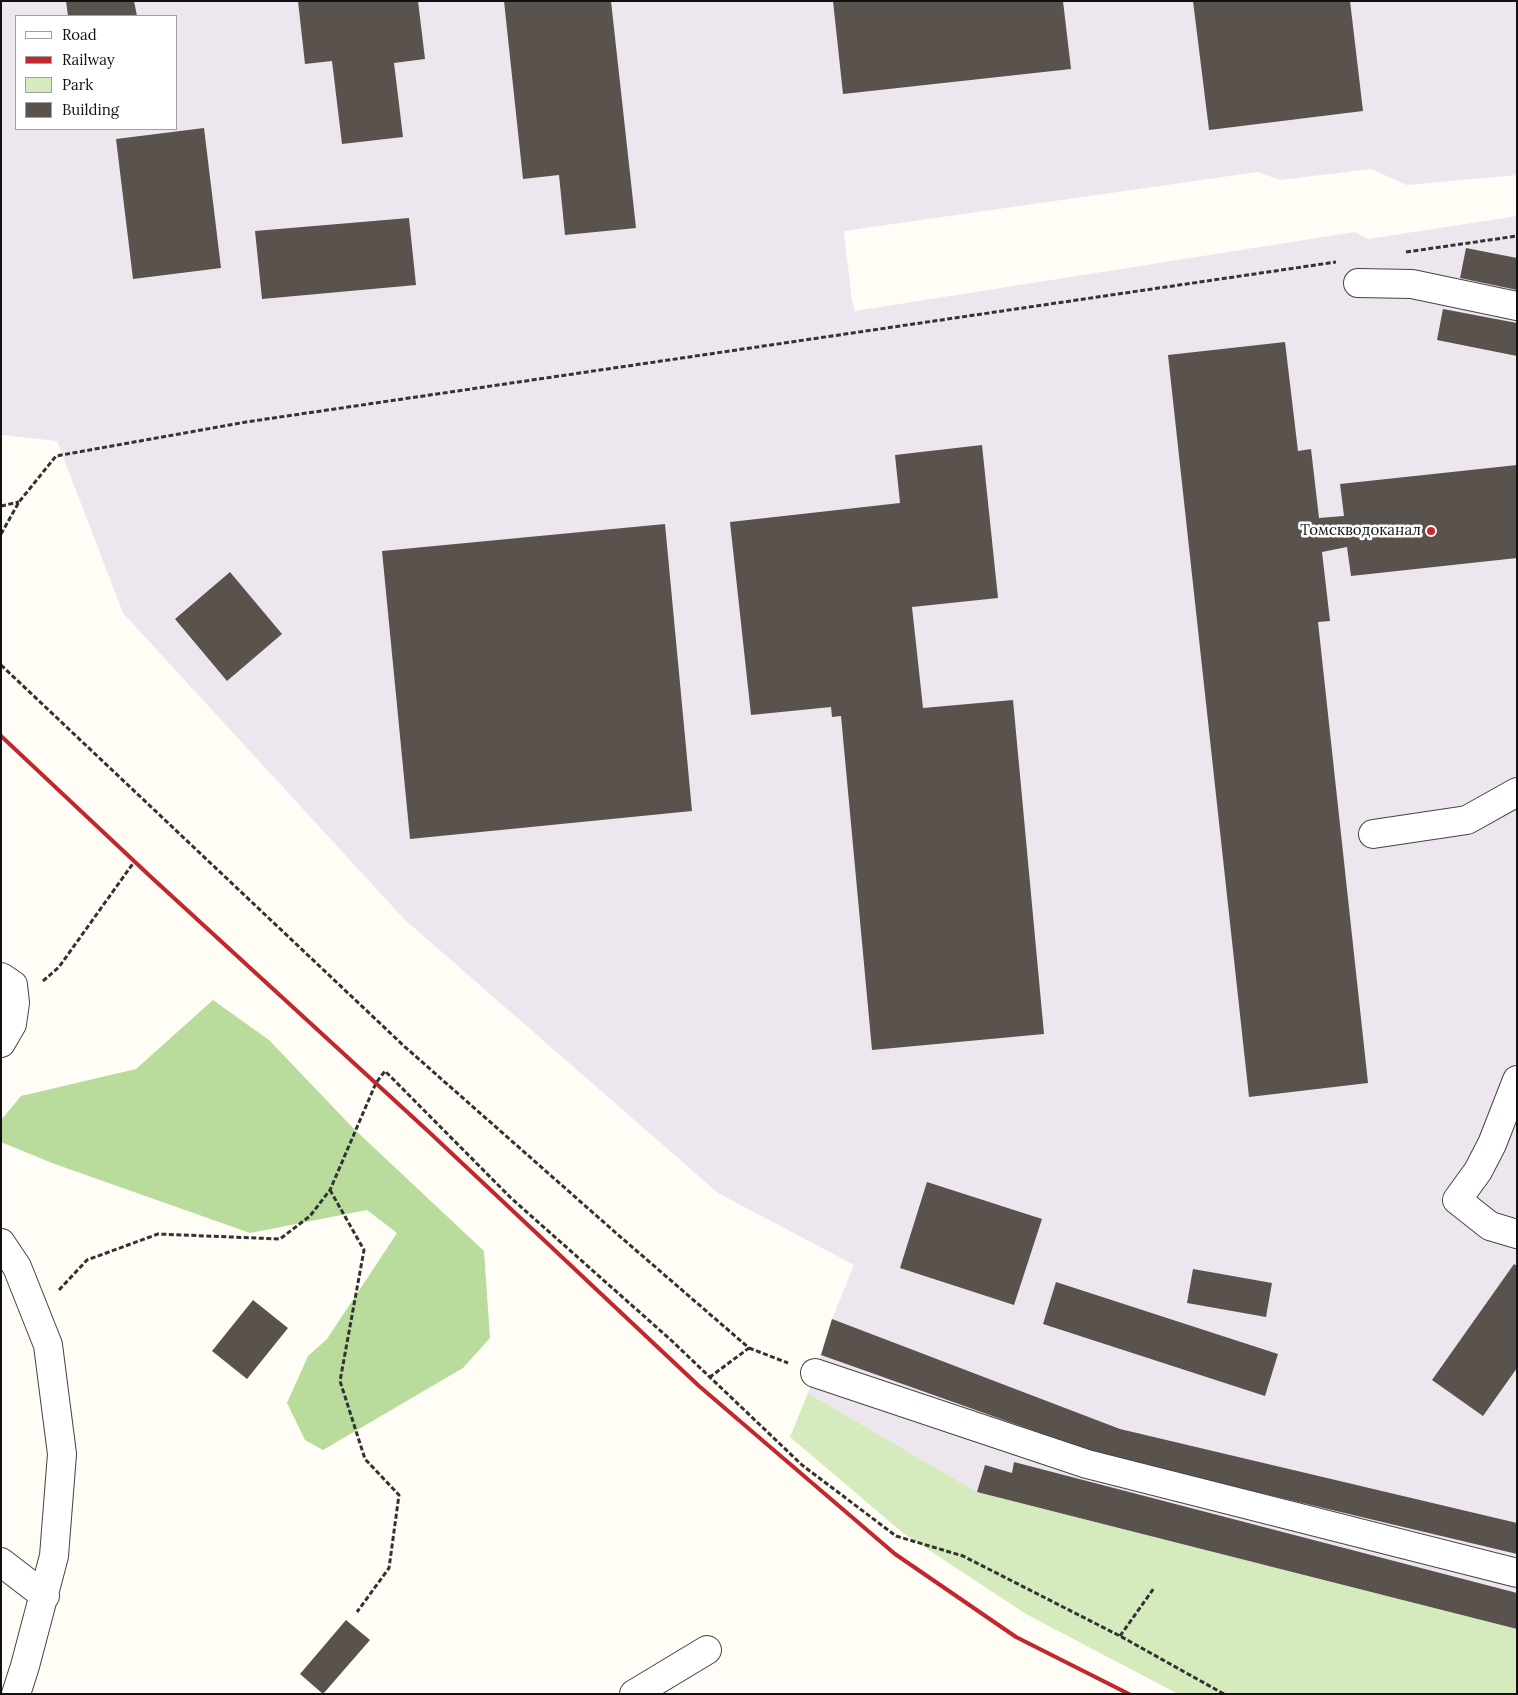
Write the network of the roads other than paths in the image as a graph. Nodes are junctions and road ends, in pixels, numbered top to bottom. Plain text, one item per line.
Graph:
1 (1358, 283) dead end
2 (1517, 306) edge
3 (1517, 792) edge
4 (1372, 834) dead end
5 (1, 977) edge
6 (1, 1043) edge
7 (1517, 1080) edge
8 (1517, 1234) edge
9 (1, 1243) edge
10 (815, 1373) road end
11 (1, 1562) edge
12 (1517, 1573) edge
13 (45, 1596) junction
14 (707, 1650) dead end
15 (16, 1694) edge
16 (634, 1694) edge

1 - 2 street
3 - 4 street
5 - 6 street
7 - 8 street
9 - 13 street
10 - 12 street
11 - 13 street
13 - 15 street
14 - 16 street

